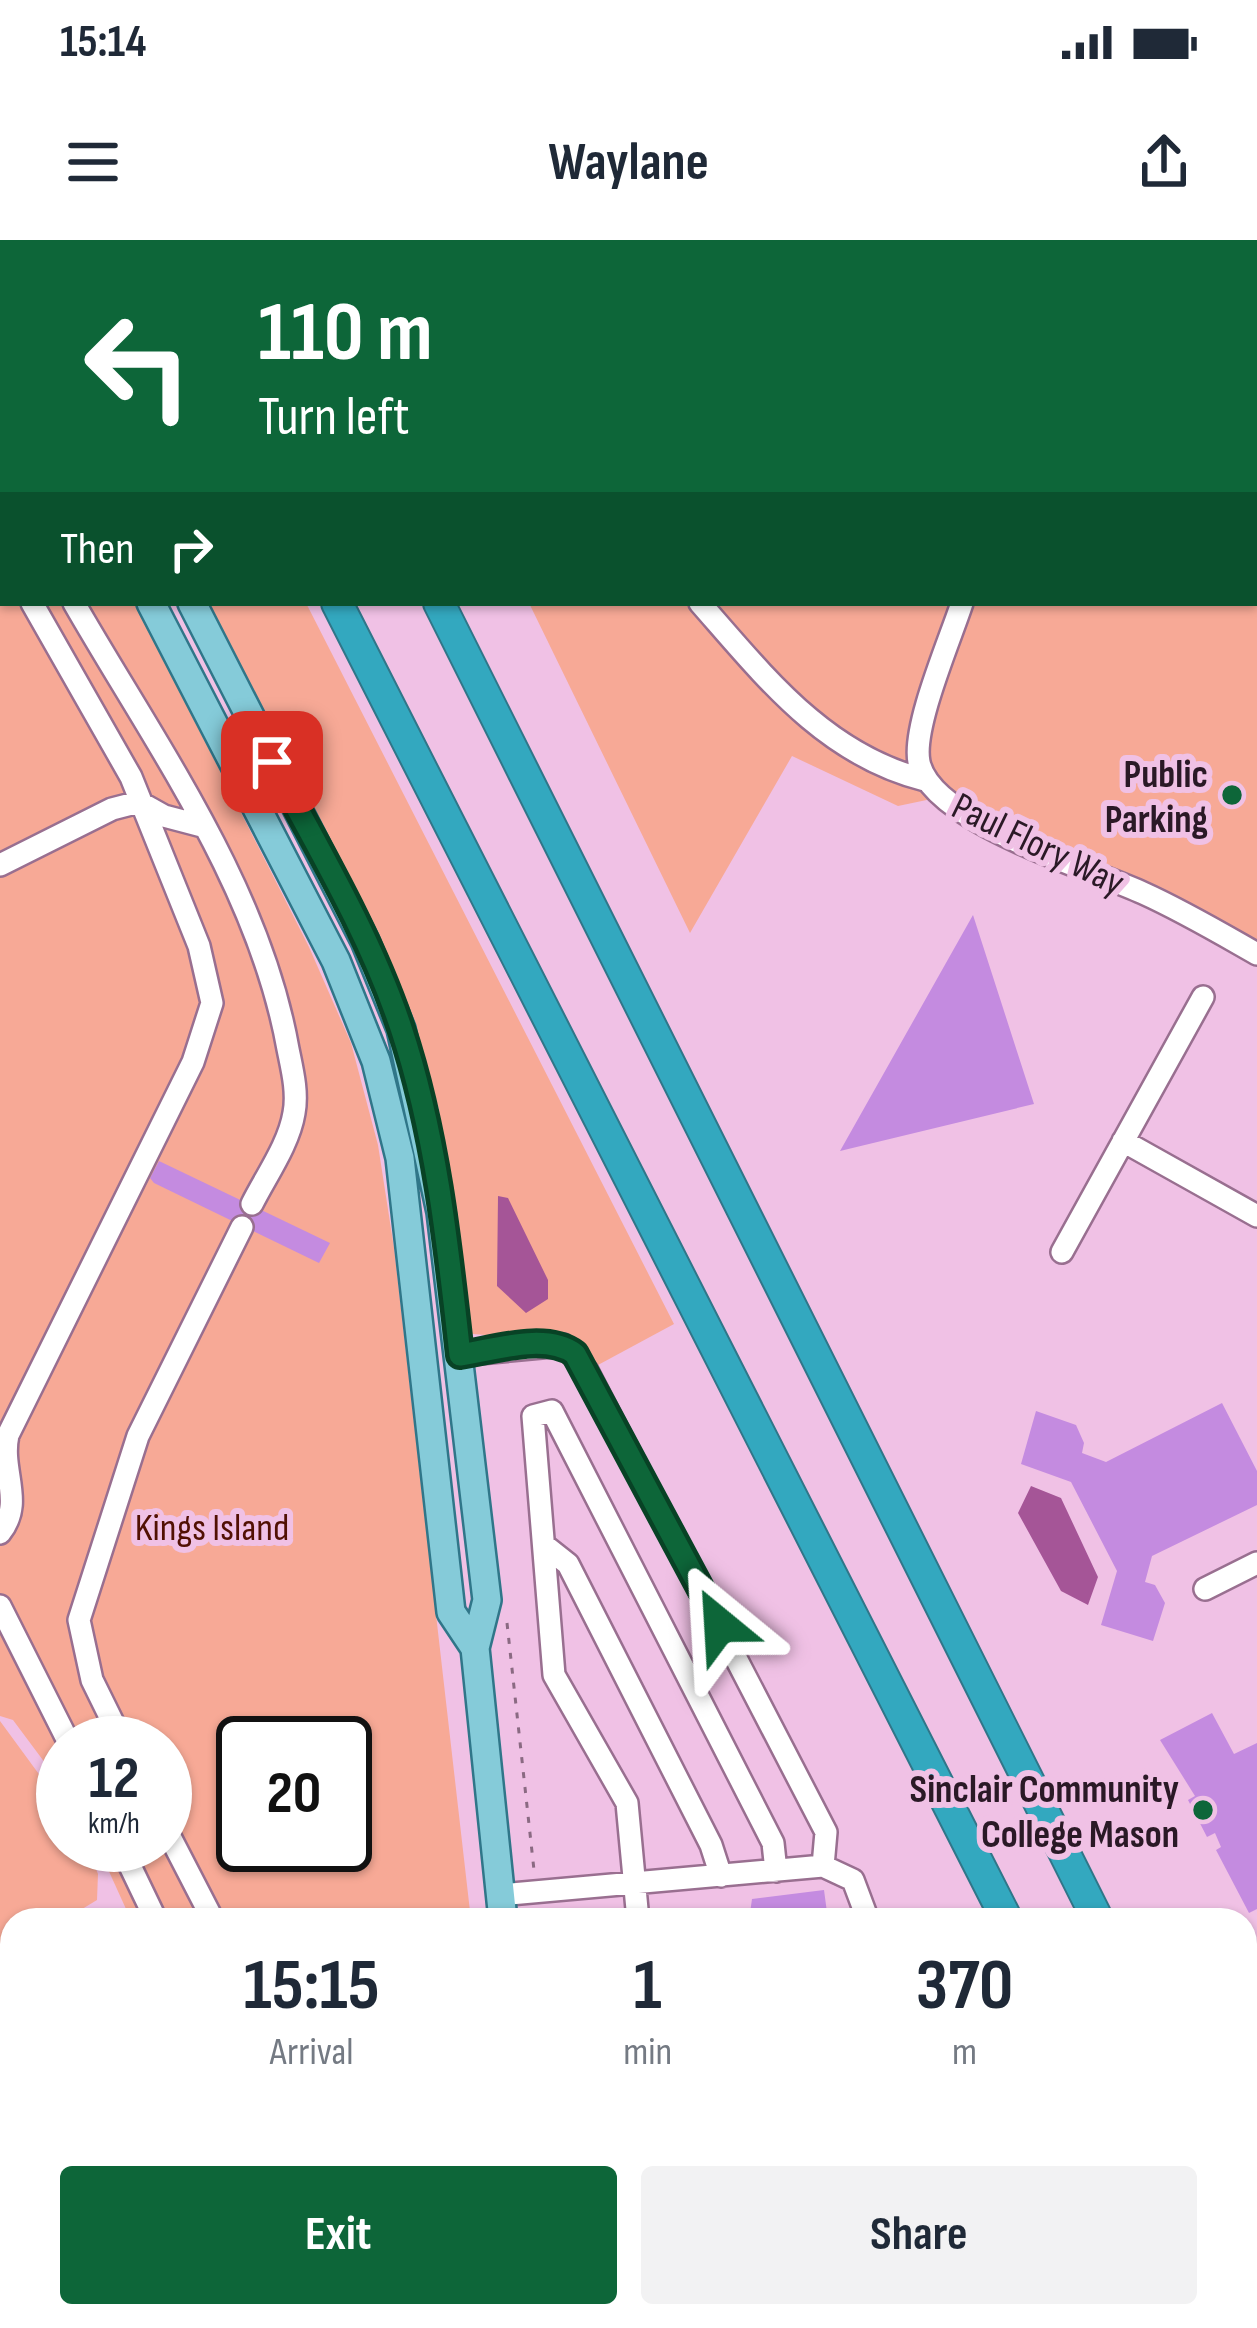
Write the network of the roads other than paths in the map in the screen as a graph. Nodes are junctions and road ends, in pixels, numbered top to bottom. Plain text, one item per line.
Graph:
1 (34, 606) edge
2 (76, 606) edge
3 (153, 606) edge
4 (194, 606) edge
5 (340, 606) edge
6 (441, 606) edge
7 (703, 606) edge
8 (961, 606) edge
9 (926, 781) junction
10 (140, 802) junction
11 (202, 826) junction
12 (0, 866) edge
13 (1257, 954) edge
14 (1203, 997) dead end
15 (1124, 1141) junction
16 (252, 1204) dead end
17 (1257, 1216) edge
18 (242, 1227) dead end
19 (1062, 1252) dead end
20 (460, 1355) junction
21 (0, 1533) edge
22 (544, 1544) junction
23 (1257, 1562) edge
24 (1205, 1589) dead end
25 (0, 1606) edge
26 (475, 1648) junction
27 (55, 1716) edge
28 (110, 1716) edge
29 (824, 1866) junction
30 (776, 1870) junction
31 (133, 1872) edge
32 (188, 1872) edge
33 (721, 1876) junction
34 (635, 1883) junction
35 (150, 1908) edge
36 (207, 1908) edge
37 (502, 1908) edge
38 (637, 1908) edge
39 (864, 1908) edge
40 (1001, 1908) edge
41 (1093, 1908) edge

1 - 10 lane
2 - 11 lane
3 - 26 main road
4 - 20 main road
5 - 40 highway
6 - 41 highway
7 - 9 lane
8 - 9 lane, Paul Flory Way
9 - 13 lane, Paul Flory Way
10 - 11 lane
10 - 12 lane
10 - 21 lane
11 - 16 lane
14 - 15 lane
15 - 17 lane
15 - 19 lane
18 - 28 lane
20 - 26 main road
20 - 29 lane
22 - 30 lane
22 - 33 lane
22 - 34 lane
23 - 24 lane
25 - 27 lane
26 - 37 main road
29 - 30 lane
29 - 39 lane
30 - 33 lane
31 - 35 lane
32 - 36 lane
33 - 34 lane
34 - 37 lane
34 - 38 lane

